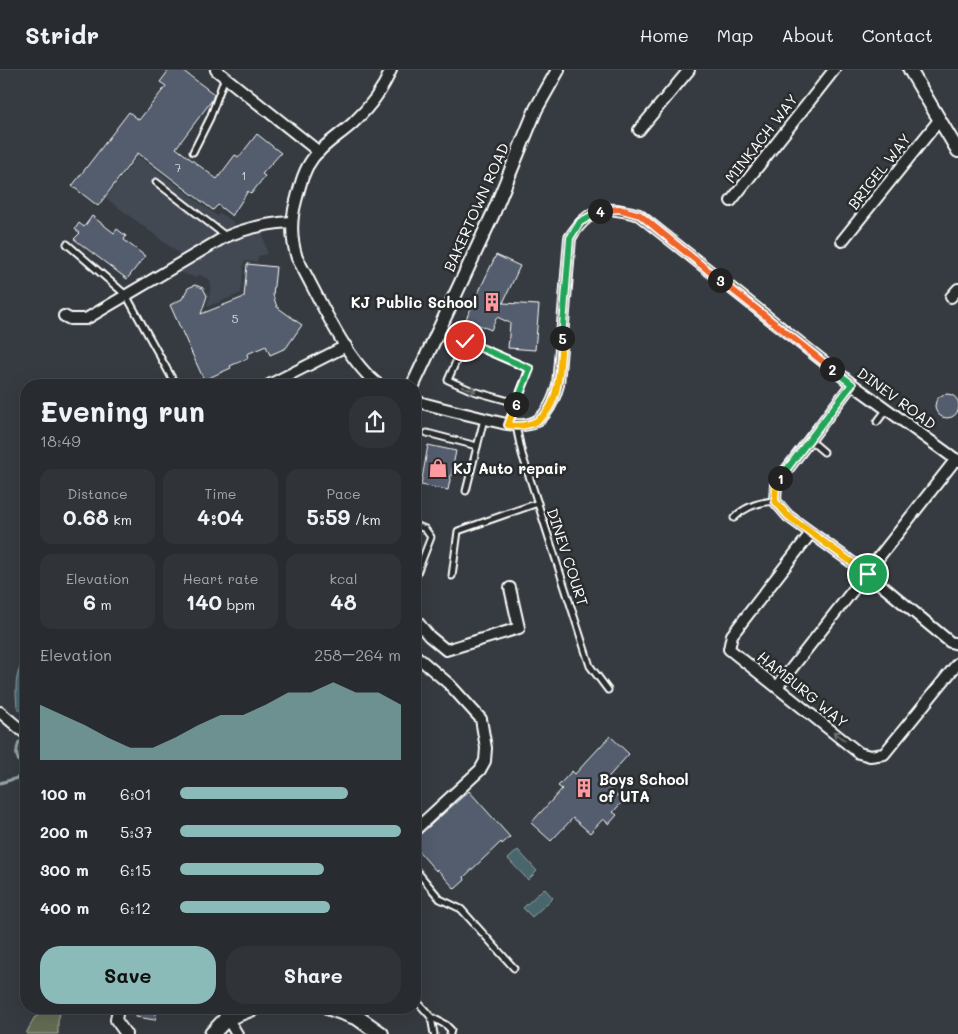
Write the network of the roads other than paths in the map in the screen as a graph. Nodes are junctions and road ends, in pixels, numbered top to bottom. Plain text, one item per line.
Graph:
1 (392, 70) edge
2 (558, 70) edge
3 (688, 70) edge
4 (834, 70) edge
5 (910, 70) edge
6 (221, 73) edge
7 (940, 118) junction
8 (639, 130) dead end
9 (958, 151) edge
10 (193, 152) dead end
11 (319, 152) junction
12 (156, 182) dead end
13 (730, 201) dead end
14 (292, 222) junction
15 (227, 237) junction
16 (842, 241) dead end
17 (67, 244) dead end
18 (126, 296) junction
19 (64, 316) dead end
20 (346, 346) junction
21 (172, 379) edge
22 (285, 379) edge
23 (371, 379) edge
24 (416, 379) edge
25 (852, 384) junction
26 (421, 403) edge
27 (516, 403) junction
28 (887, 410) junction
29 (484, 419) junction
30 (877, 422) dead end
31 (512, 426) junction
32 (427, 432) dead end
33 (809, 440) junction
34 (478, 446) junction
35 (824, 452) dead end
36 (957, 460) edge
37 (466, 491) dead end
38 (775, 501) junction
39 (538, 503) junction
40 (734, 518) dead end
41 (421, 528) edge
42 (811, 533) junction
43 (421, 563) edge
44 (868, 574) junction
45 (452, 576) dead end
46 (510, 588) dead end
47 (421, 626) edge
48 (958, 644) edge
49 (421, 659) edge
50 (958, 663) edge
51 (777, 687) junction
52 (608, 690) dead end
53 (0, 712) edge
54 (20, 729) edge
55 (421, 824) edge
56 (421, 876) edge
57 (514, 968) dead end
58 (421, 1006) edge
59 (117, 1014) edge
60 (224, 1014) edge
61 (226, 1014) edge
62 (347, 1014) edge
63 (431, 1017) junction
64 (126, 1034) edge
65 (212, 1034) edge
66 (237, 1034) edge
67 (381, 1034) edge
68 (434, 1034) edge
69 (450, 1034) edge

1 - 11 street
2 - 24 street, BAKERTOWN ROAD
3 - 8 street
4 - 13 street, MINKACH WAY
5 - 7 street
6 - 10 lane
6 - 11 street
7 - 9 street
7 - 16 street, BRIGEL WAY
11 - 14 street
12 - 15 lane
14 - 15 street
14 - 20 street
15 - 18 street
17 - 18 lane
18 - 19 street
18 - 21 lane
20 - 22 street
20 - 23 street
25 - 28 street, DINEV ROAD
25 - 31 street, DINEV ROAD
25 - 33 street
26 - 29 street
27 -> 27 lane
27 - 31 lane
28 - 30 lane
28 - 36 street, DINEV ROAD
29 - 31 street
29 - 34 lane
31 - 39 lane, DINEV COURT
32 - 34 lane
33 - 35 lane
33 - 38 street
34 - 37 lane
36 - 44 street
38 - 40 lane
38 - 42 street
39 - 45 lane
39 - 52 lane, DINEV COURT
41 - 43 lane
42 - 44 street
42 - 51 street, HAMBURG WAY
44 - 48 street
44 - 51 street
46 - 47 street
49 - 55 street
50 -> 51 street, HAMBURG WAY
53 - 54 street
56 - 57 lane
58 - 63 lane
59 - 64 street
60 - 65 main road
61 - 66 street
62 - 67 main road
63 - 68 lane
63 - 69 lane

